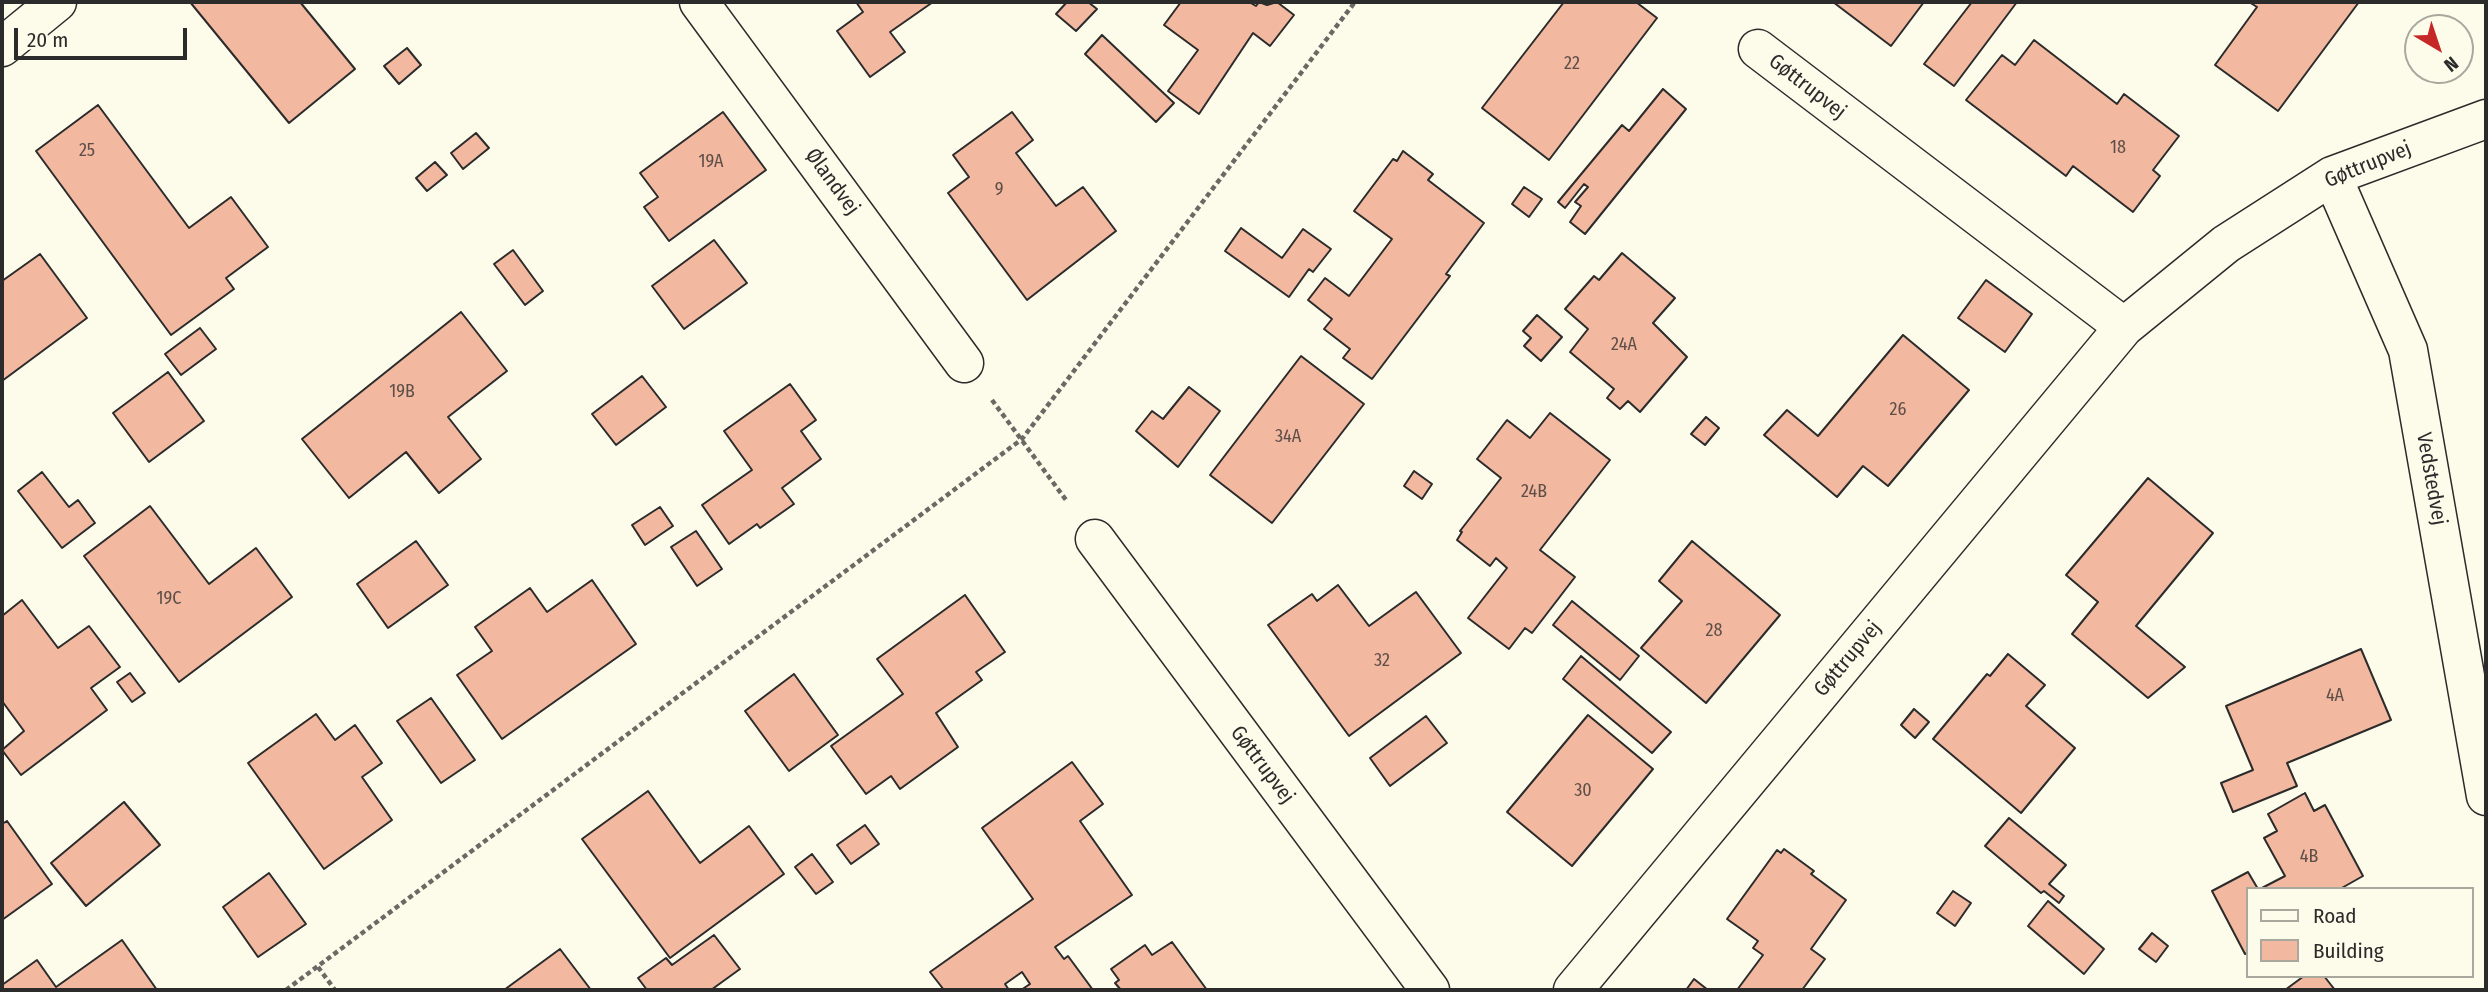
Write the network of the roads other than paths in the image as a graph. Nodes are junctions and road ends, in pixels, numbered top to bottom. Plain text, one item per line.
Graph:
1 (57, 2) edge
2 (699, 2) edge
3 (2, 47) edge
4 (1758, 49) dead end
5 (2486, 119) edge
6 (2332, 176) junction
7 (2124, 327) junction
8 (964, 363) road end
9 (1095, 539) road end
10 (2486, 796) edge
11 (1430, 990) edge
12 (1573, 990) edge

1 - 3 street
2 - 8 street, Ølandvej
4 - 7 street, Gøttrupvej
5 - 6 street, Gøttrupvej
6 - 7 street, Gøttrupvej
6 - 10 street, Vedstedvej
7 - 12 street, Gøttrupvej
9 - 11 street, Gøttrupvej

